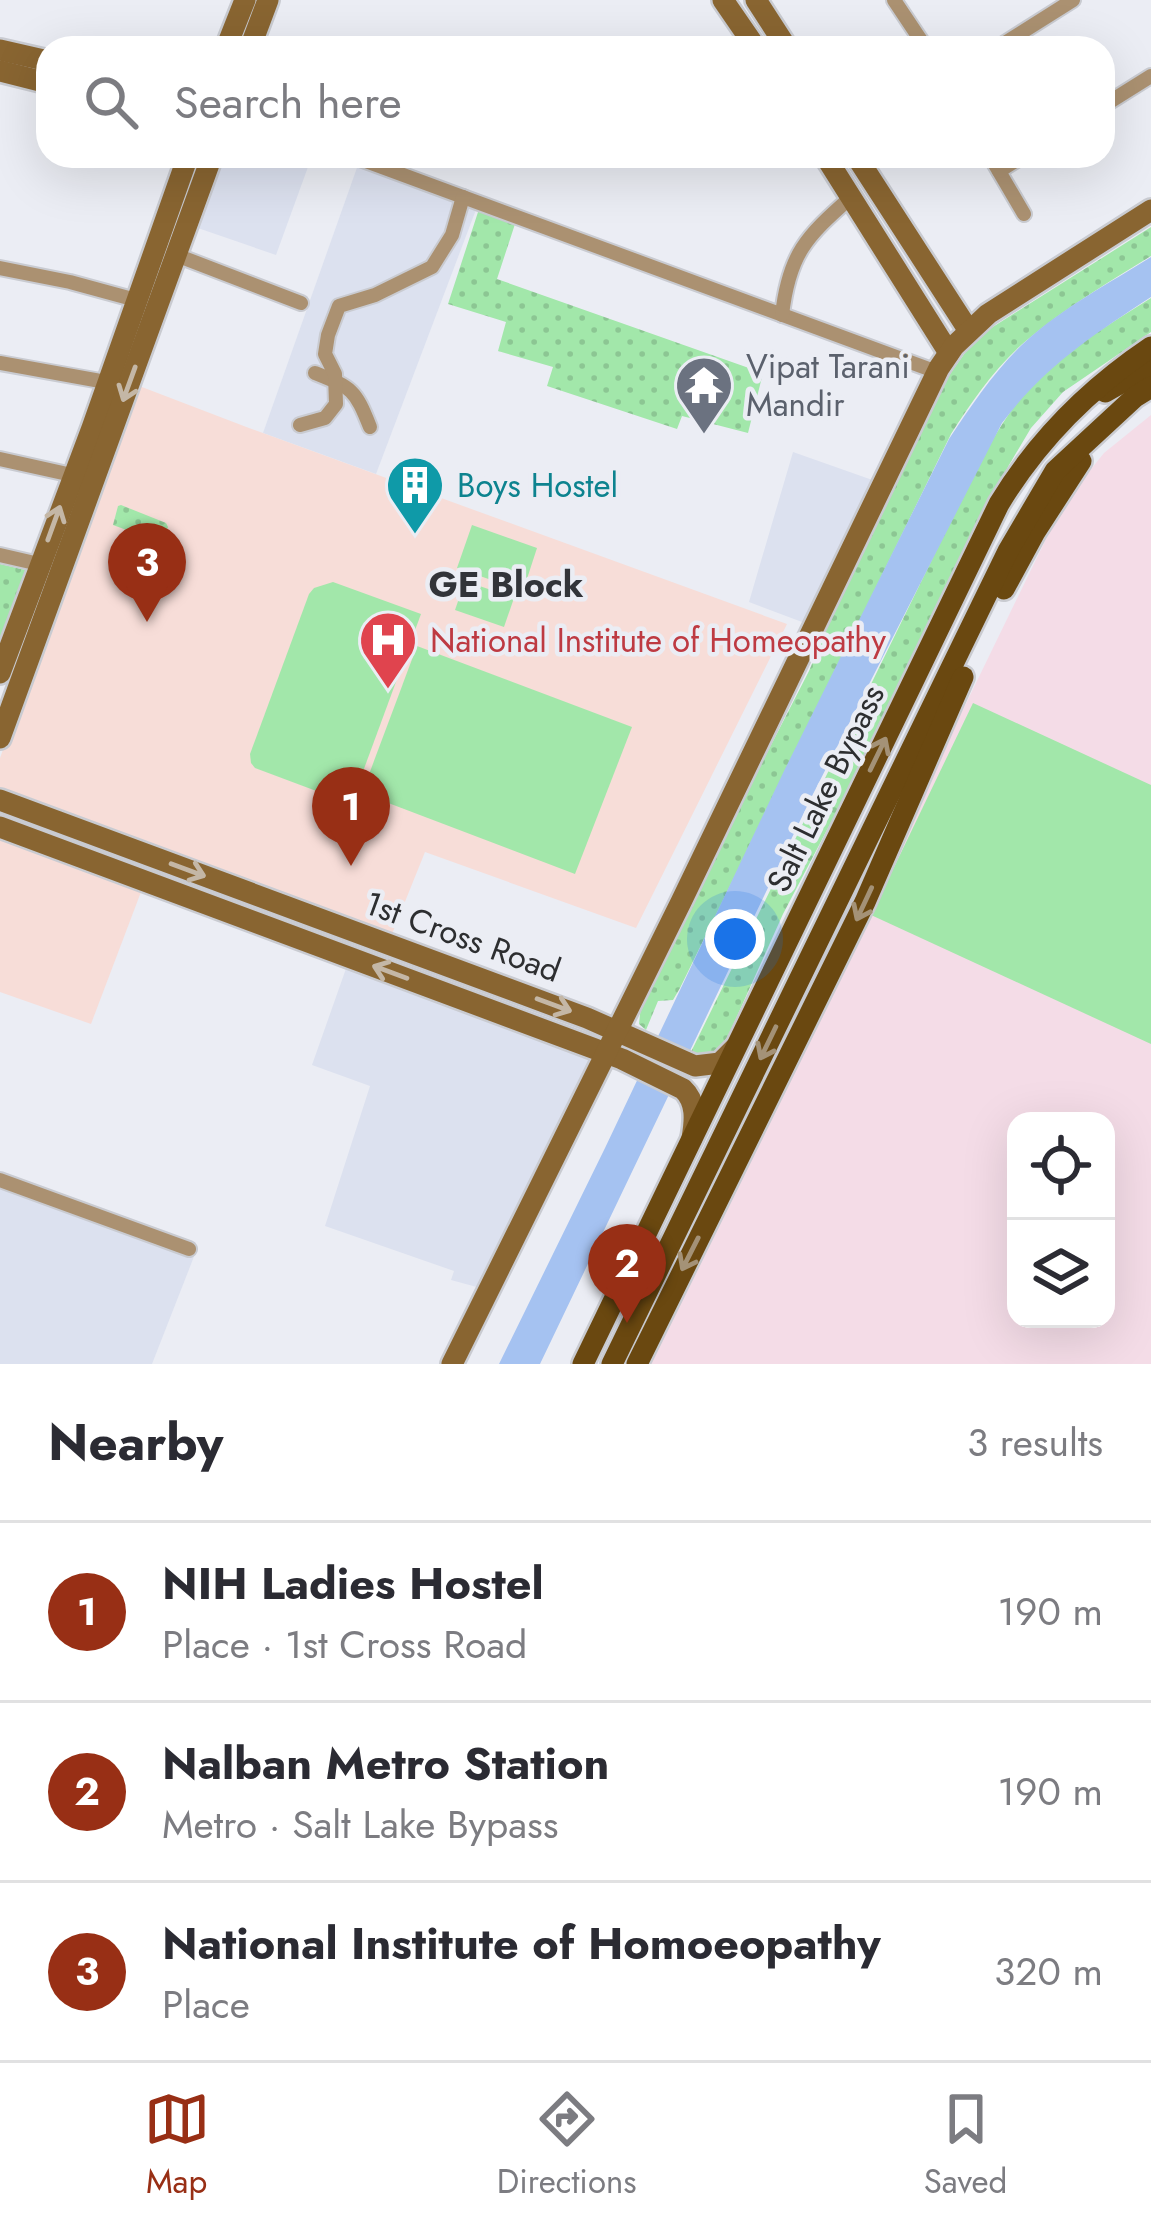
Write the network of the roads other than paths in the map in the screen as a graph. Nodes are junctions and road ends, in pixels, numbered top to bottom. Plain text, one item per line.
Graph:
1 (245, 0) edge
2 (268, 0) edge
3 (723, 0) edge
4 (895, 0) edge
5 (1073, 0) edge
6 (759, 1) edge
7 (231, 36) edge
8 (254, 36) edge
9 (748, 36) edge
10 (780, 36) edge
11 (918, 36) edge
12 (1017, 36) edge
13 (0, 50) edge
14 (36, 58) edge
15 (0, 71) edge
16 (1151, 76) edge
17 (36, 80) edge
18 (1115, 98) edge
19 (184, 168) edge
20 (208, 168) edge
21 (385, 168) edge
22 (832, 168) edge
23 (864, 168) edge
24 (997, 168) edge
25 (1004, 168) edge
26 (999, 171) junction
27 (464, 197) junction
28 (850, 198) junction
29 (1151, 211) edge
30 (1024, 214) dead end
31 (176, 255) junction
32 (0, 268) edge
33 (136, 300) junction
34 (301, 302) dead end
35 (782, 315) junction
36 (138, 328) junction
37 (969, 331) junction
38 (1151, 346) edge
39 (0, 363) edge
40 (943, 363) junction
41 (1151, 366) edge
42 (315, 374) dead end
43 (106, 382) junction
44 (335, 382) junction
45 (1138, 389) edge
46 (1084, 402) junction
47 (300, 424) dead end
48 (370, 427) dead end
49 (1084, 451) junction
50 (0, 459) edge
51 (72, 475) junction
52 (0, 555) edge
53 (40, 564) junction
54 (925, 660) junction
55 (958, 672) junction
56 (0, 673) edge
57 (0, 739) edge
58 (0, 800) edge
59 (0, 827) edge
60 (888, 849) junction
61 (143, 853) junction
62 (850, 875) junction
63 (135, 877) junction
64 (457, 969) junction
65 (446, 992) junction
66 (625, 1033) junction
67 (735, 1048) junction
68 (614, 1056) junction
69 (692, 1139) junction
70 (702, 1178) junction
71 (0, 1180) edge
72 (710, 1214) junction
73 (189, 1249) dead end
74 (452, 1364) edge
75 (584, 1364) edge
76 (613, 1364) edge
77 (637, 1364) edge

1 - 7 street
2 - 8 street
3 - 9 street
4 - 11 street
5 - 12 street
6 - 10 street
13 - 14 street
15 - 17 street
16 - 18 street
19 - 33 street
20 - 31 street
21 - 27 street
22 - 28 street
23 - 37 street
24 - 26 street
25 - 26 street
26 - 30 street
27 - 35 street
27 - 44 street
28 - 35 street
28 - 40 street
29 - 37 street
31 - 34 street
31 - 36 street
32 - 33 street
33 - 36 street
35 - 40 street
36 - 43 street
36 -> 57 street
37 - 40 street
38 - 46 main road, Salt Lake Bypass
39 - 43 street
40 - 66 street
41 - 45 main road
42 - 44 street
43 - 51 street
44 - 47 street
44 - 48 street
45 - 46 main road
45 - 49 main road, Salt Lake Bypass
46 - 54 main road, Salt Lake Bypass
49 - 55 main road, Salt Lake Bypass
49 - 55 main road, Salt Lake Bypass
50 - 51 street
53 -> 51 street
52 - 53 street
53 - 56 street
54 - 55 main road
67 -> 54 main road, Salt Lake Bypass
55 - 60 main road, Salt Lake Bypass
55 - 62 main road, Salt Lake Bypass
58 - 61 street, 1st Cross Road
59 - 63 street, 1st Cross Road
60 - 62 main road
60 -> 72 main road, Salt Lake Bypass
61 - 63 street
61 -> 64 street, 1st Cross Road
62 -> 70 main road, Salt Lake Bypass
65 -> 63 street, 1st Cross Road
64 - 65 street
64 -> 66 street, 1st Cross Road
65 - 68 street, 1st Cross Road
66 - 67 street, 1st Cross Road
66 - 68 street
67 - 69 main road, Salt Lake Bypass
68 - 69 street, 1st Cross Road
68 - 74 street
69 - 75 main road, Salt Lake Bypass
70 - 72 main road
70 - 76 main road, Salt Lake Bypass
71 - 73 street
72 -> 77 main road, Salt Lake Bypass

